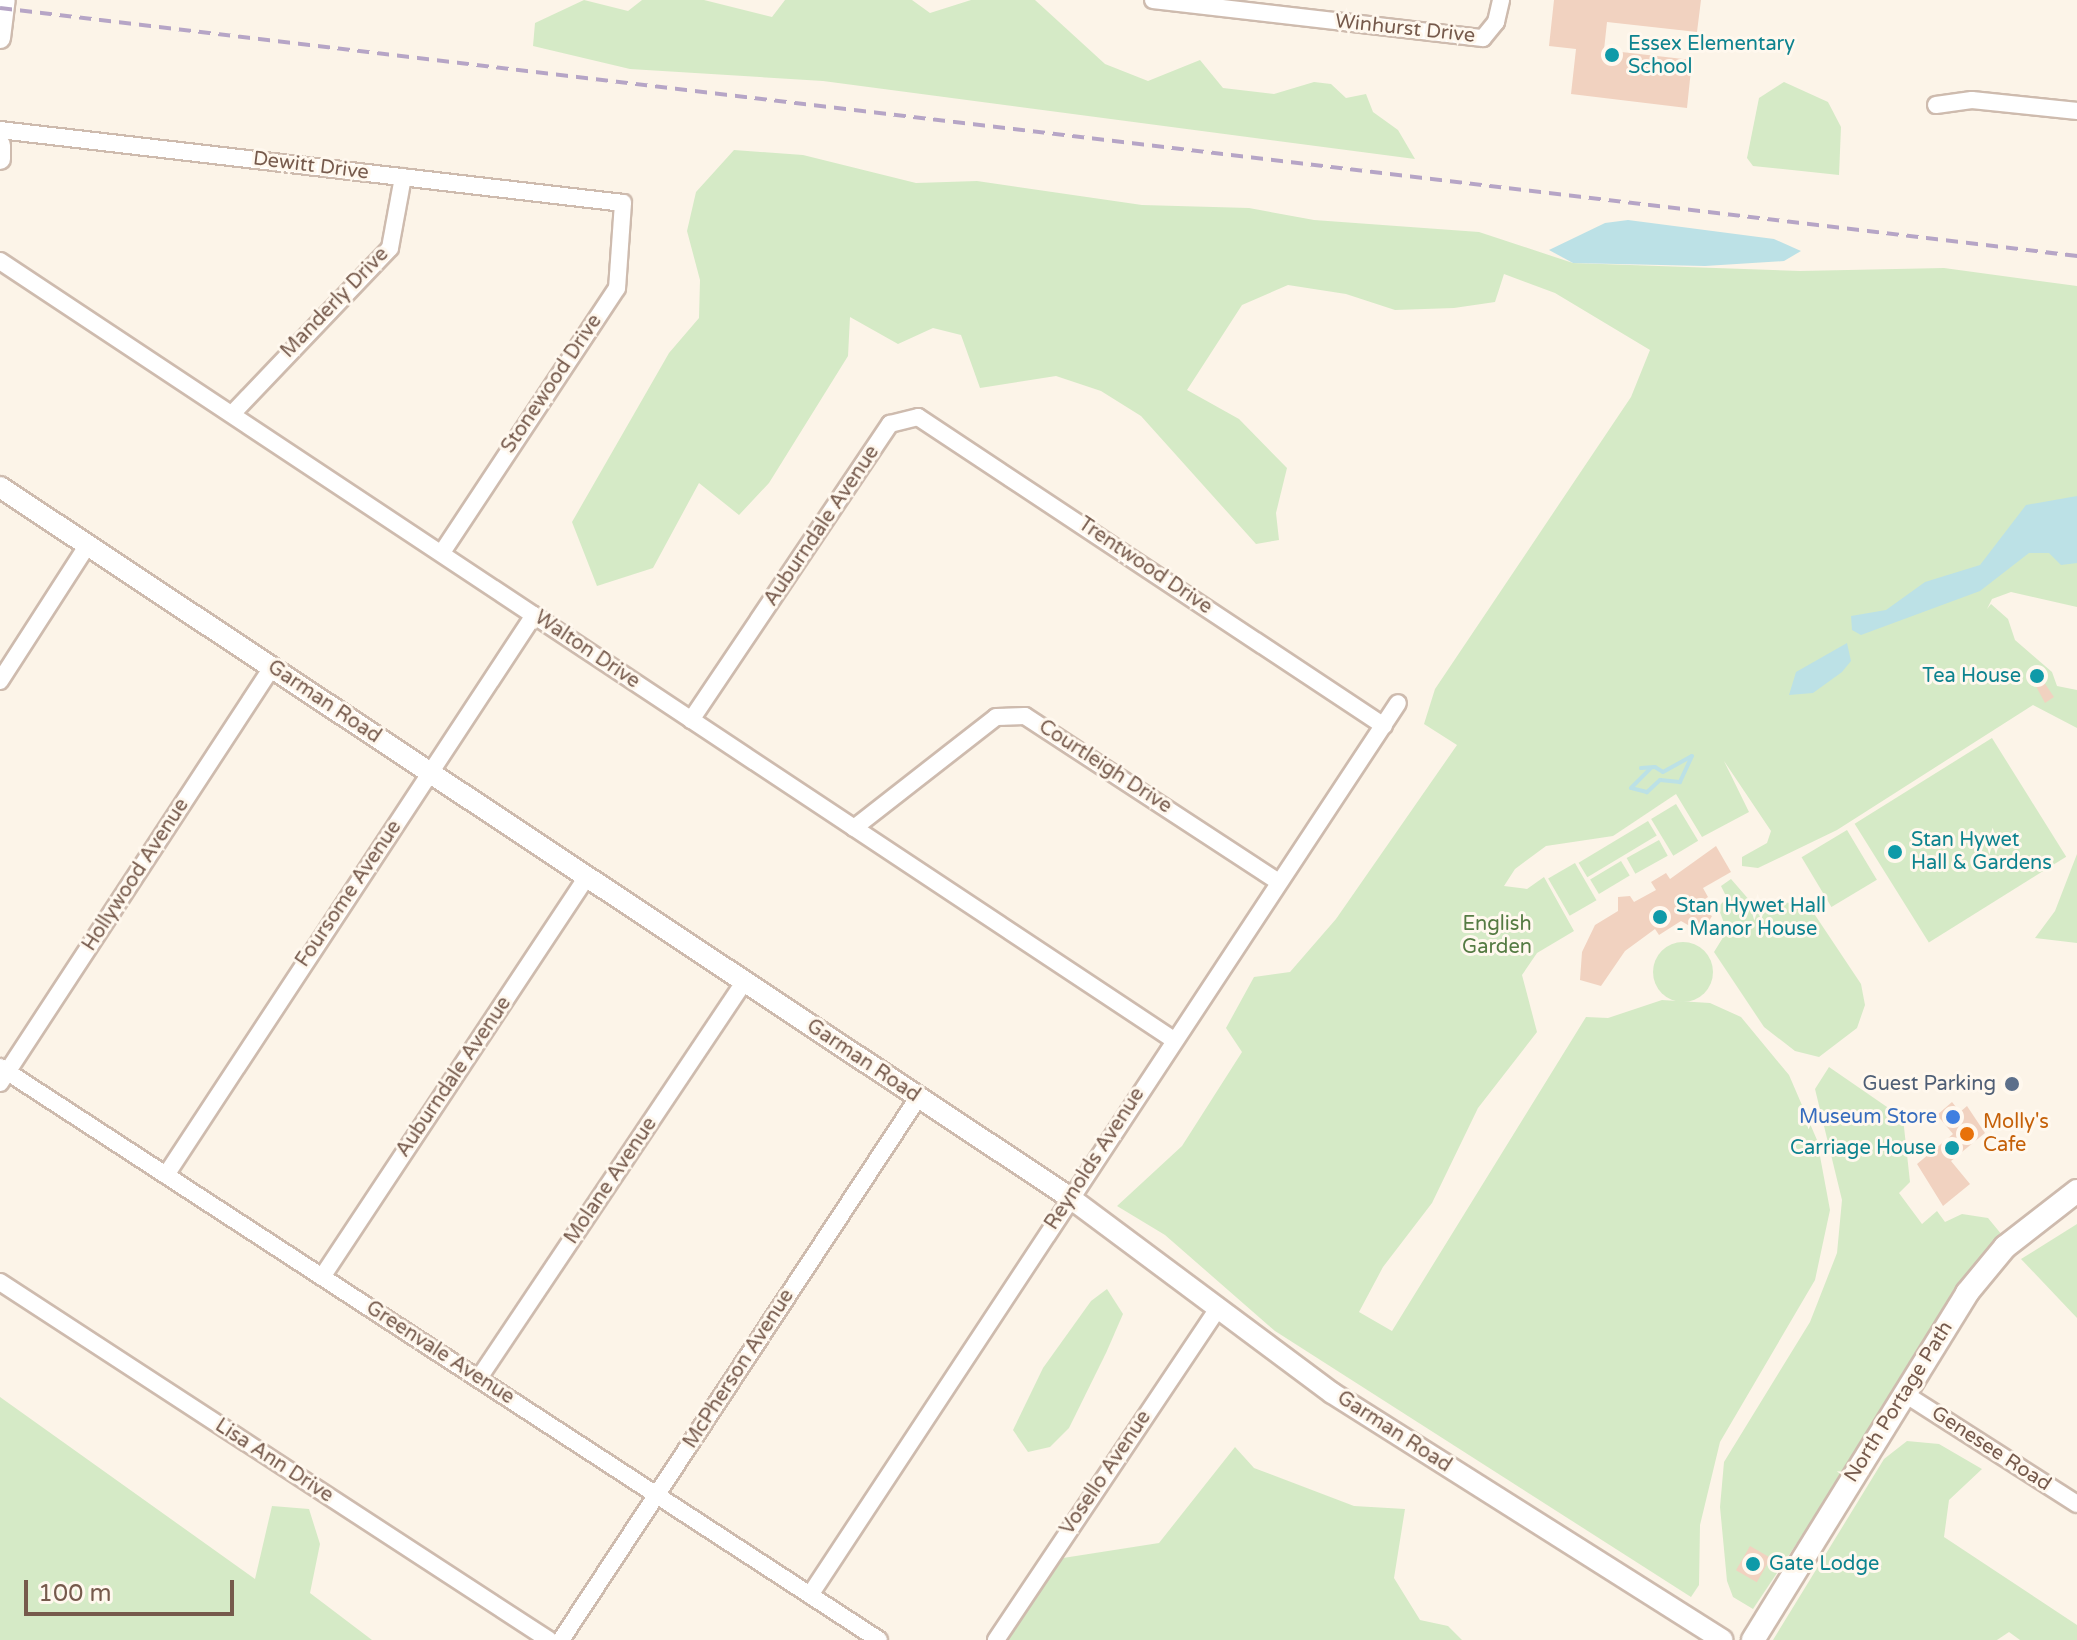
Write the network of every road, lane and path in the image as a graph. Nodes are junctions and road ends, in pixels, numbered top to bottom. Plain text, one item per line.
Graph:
1 (5, 0) edge
2 (1153, 0) edge
3 (1260, 6) edge
4 (1501, 6) edge
5 (0, 38) edge
6 (1936, 105) dead end
7 (2077, 111) edge
8 (0, 130) edge
9 (0, 145) edge
10 (0, 159) edge
11 (403, 177) junction
12 (623, 203) joint
13 (0, 261) edge
14 (232, 414) junction
15 (903, 417) joint
16 (0, 487) edge
17 (87, 546) junction
18 (442, 552) junction
19 (534, 615) junction
20 (272, 668) junction
21 (0, 681) edge
22 (1398, 703) dead end
23 (691, 720) junction
24 (1384, 726) junction
25 (430, 772) junction
26 (854, 828) junction
27 (586, 878) junction
28 (1279, 882) junction
29 (743, 983) junction
30 (1174, 1040) junction
31 (2, 1074) edge
32 (918, 1098) junction
33 (166, 1175) junction
34 (2077, 1191) edge
35 (1069, 1197) junction
36 (322, 1277) junction
37 (0, 1282) edge
38 (1219, 1307) junction
39 (479, 1378) junction
40 (1905, 1394) junction
41 (656, 1495) junction
42 (2077, 1504) edge
43 (810, 1595) junction
44 (549, 1640) edge
45 (561, 1640) edge
46 (879, 1640) edge
47 (996, 1640) edge
48 (1723, 1640) edge
49 (1753, 1640) edge

1 - 5 street
2 - 3 street, Winhurst Drive
3 - 4 street, Winhurst Drive
6 - 7 street
8 - 11 street, Dewitt Drive
9 - 10 street
11 - 12 street, Dewitt Drive
11 - 14 street, Manderly Drive
12 - 18 street, Stonewood Drive
13 - 14 street, Walton Drive
14 - 18 street, Walton Drive
15 - 23 street, Auburndale Avenue
15 - 24 street, Trentwood Drive
16 - 17 street, Garman Road
17 - 20 street, Garman Road
17 - 21 street
18 - 19 street, Walton Drive
19 - 23 street, Walton Drive
19 - 25 street, Foursome Avenue
20 - 25 street, Garman Road
20 - 31 street, Hollywood Avenue
22 - 24 street, Reynolds Avenue
23 - 26 street, Walton Drive
24 - 28 street, Reynolds Avenue
25 - 27 street, Garman Road
25 - 33 street, Foursome Avenue
26 - 28 street, Courtleigh Drive
26 - 30 street, Walton Drive
27 - 29 street, Garman Road
27 - 36 street, Auburndale Avenue
28 - 30 street, Reynolds Avenue
29 - 32 street, Garman Road
29 - 39 street, Molane Avenue
30 - 35 street, Reynolds Avenue
31 - 33 street, Greenvale Avenue
32 - 35 street, Garman Road
32 - 41 street, McPherson Avenue
33 - 36 street, Greenvale Avenue
34 - 40 main road, North Portage Path
35 - 38 street, Garman Road
35 - 43 street, Reynolds Avenue
36 - 39 street, Greenvale Avenue
37 - 44 street, Lisa Ann Drive
38 - 47 street, Vosello Avenue
38 - 48 street, Garman Road
39 - 41 street, Greenvale Avenue
40 - 42 street, Genesee Road
40 - 49 main road, North Portage Path
41 - 43 street, Greenvale Avenue
41 - 45 street, McPherson Avenue
43 - 46 street, Greenvale Avenue

